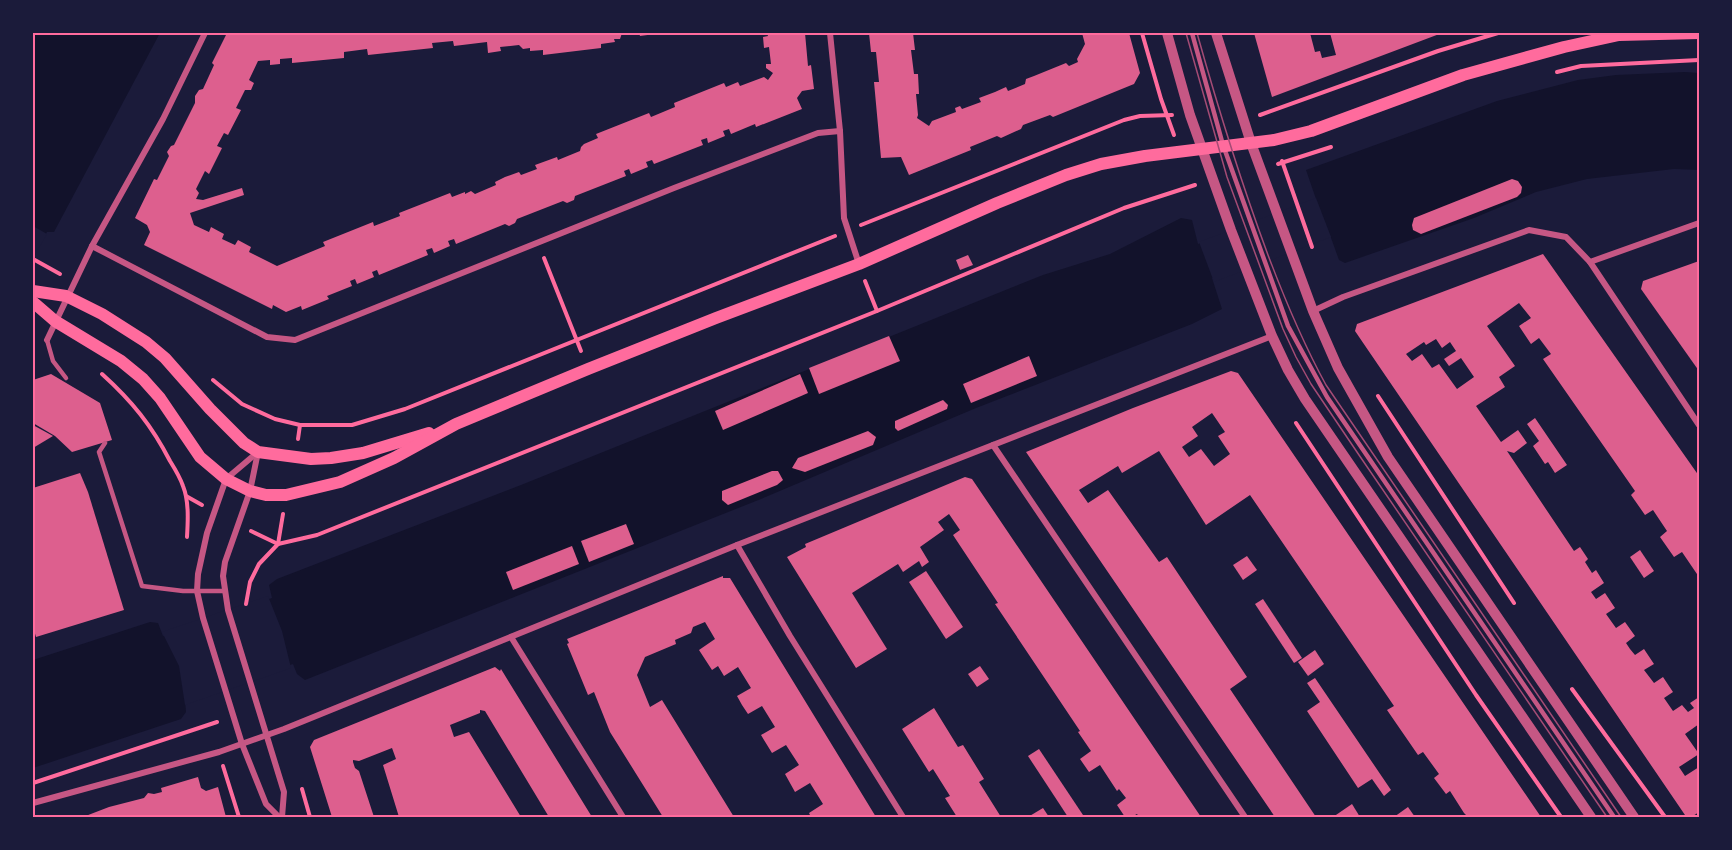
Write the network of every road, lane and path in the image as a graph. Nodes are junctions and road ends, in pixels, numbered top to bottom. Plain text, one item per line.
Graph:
1 (205, 33) edge
2 (830, 33) edge
3 (1142, 33) edge
4 (1167, 33) edge
5 (1192, 33) edge
6 (1216, 33) edge
7 (1498, 33) edge
8 (1699, 33) edge
9 (1699, 60) edge
10 (1550, 73) dead end
11 (1167, 114) junction
12 (1190, 115) junction
13 (1241, 115) junction
14 (840, 131) junction
15 (1251, 143) junction
16 (1341, 144) dead end
17 (1223, 145) junction
18 (1201, 148) junction
19 (1180, 151) junction
20 (1282, 162) dead end
21 (1188, 187) dead end
22 (1298, 204) dead end
23 (1699, 223) edge
24 (847, 231) junction
25 (538, 243) junction
26 (92, 246) junction
27 (1315, 254) dead end
28 (33, 259) edge
29 (1590, 262) junction
30 (859, 264) junction
31 (74, 281) junction
32 (33, 291) edge
33 (66, 296) junction
34 (33, 302) edge
35 (1313, 310) junction
36 (877, 311) junction
37 (55, 321) junction
38 (1272, 336) junction
39 (47, 340) joint
40 (577, 340) junction
41 (588, 369) junction
42 (100, 373) dead end
43 (66, 378) dead end
44 (211, 378) dead end
45 (1375, 392) dead end
46 (456, 424) junction
47 (1699, 425) edge
48 (105, 442) dead end
49 (993, 445) junction
50 (258, 452) junction
51 (226, 479) junction
52 (250, 491) junction
53 (187, 544) dead end
54 (278, 544) dead end
55 (737, 546) junction
56 (197, 591) junction
57 (225, 591) junction
58 (1519, 612) dead end
59 (511, 637) junction
60 (1571, 687) dead end
61 (217, 722) dead end
62 (266, 735) junction
63 (242, 744) junction
64 (33, 783) edge
65 (33, 803) edge
66 (280, 817) edge
67 (623, 817) edge
68 (903, 817) edge
69 (1245, 817) edge
70 (1591, 817) edge
71 (1614, 817) edge
72 (1634, 817) edge
73 (1665, 817) edge

1 - 26 street
2 - 14 street
3 - 11 path
4 - 12 street
5 - 17 lane
6 - 13 street
7 - 13 path
8 - 15 main road
9 - 10 path
11 - 12 path
11 - 19 path
11 - 24 path
12 - 18 street
13 - 15 street
14 - 24 street
14 - 25 street
15 - 17 main road
15 - 35 street
16 - 20 path
17 - 18 main road
17 - 71 lane
18 - 19 main road
18 - 38 street
19 - 30 main road
21 - 36 path
22 - 27 path
23 - 29 street
24 - 30 street
24 - 40 path
25 - 26 street
25 - 40 path
26 - 31 street
28 - 31 path
29 - 35 street
29 - 47 street
30 - 36 path
30 - 41 main road
31 - 33 street
32 - 33 main road
33 - 37 street
33 - 50 main road
34 - 37 main road
35 - 72 street
36 - 54 path
37 - 39 street
37 - 51 main road
38 - 49 street
38 - 70 street
39 - 43 lane
40 - 41 path
40 - 44 path
41 - 46 main road
42 - 53 path
45 - 58 path
46 - 50 main road
46 - 52 main road
48 - 56 lane
49 - 55 street
49 - 69 street
50 - 51 street
50 - 52 street
51 - 52 main road
51 - 56 street
52 - 57 street
55 - 59 street
55 - 68 street
56 - 57 lane
56 - 63 street
57 - 62 street
59 - 62 street
59 - 67 street
60 - 73 path
61 - 64 path
62 - 63 street
62 - 66 street
63 - 65 street
63 - 66 street

